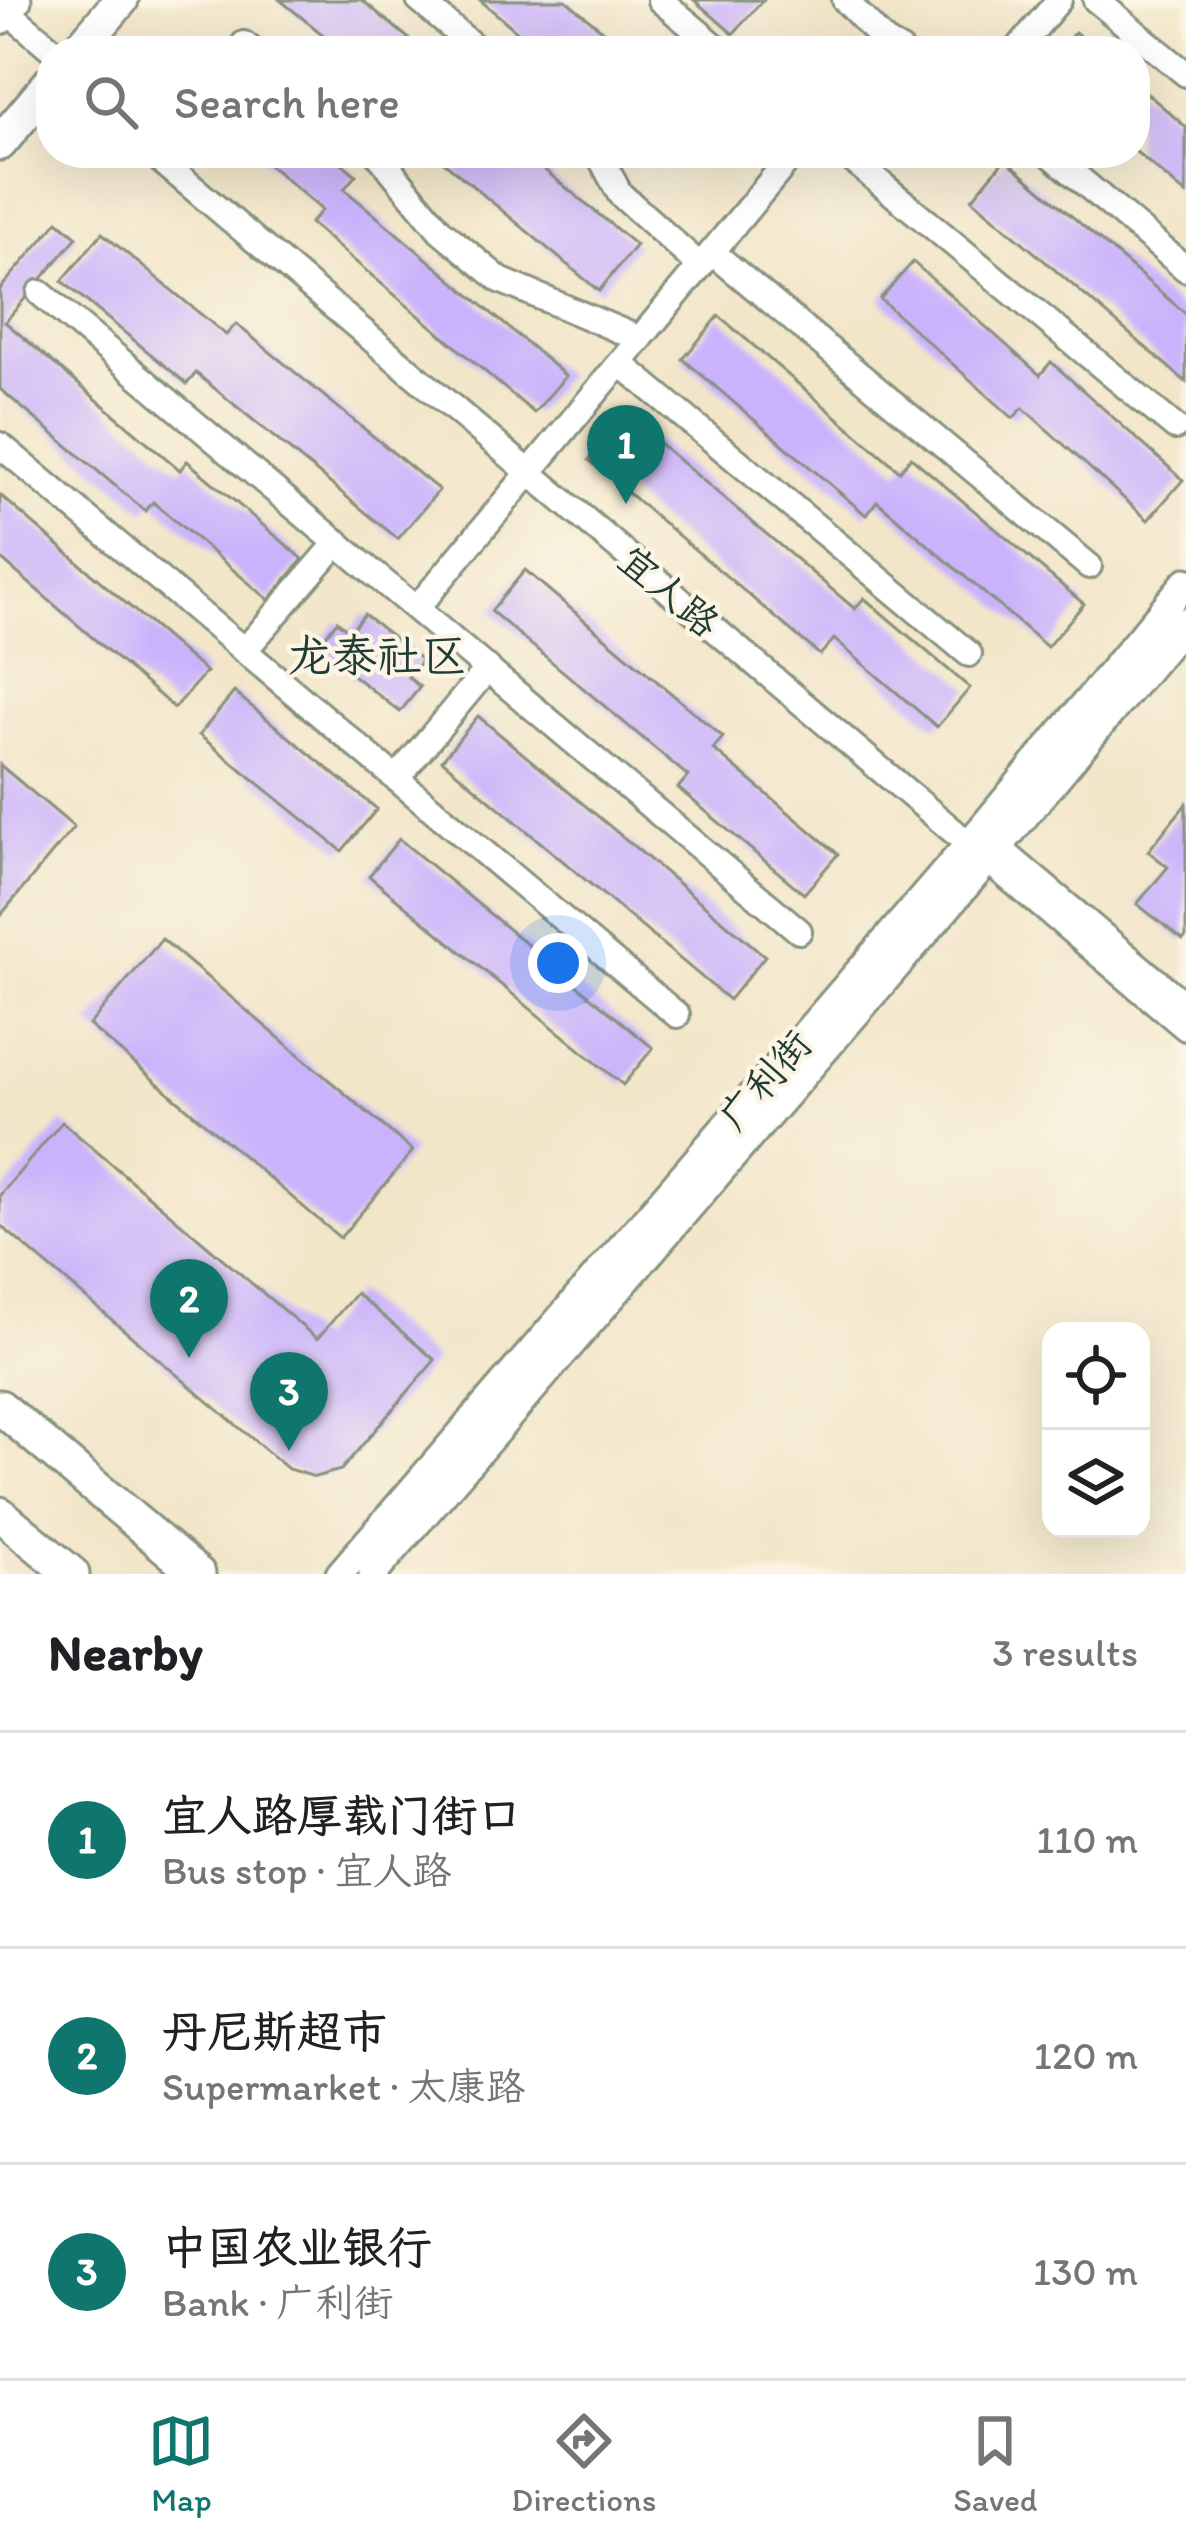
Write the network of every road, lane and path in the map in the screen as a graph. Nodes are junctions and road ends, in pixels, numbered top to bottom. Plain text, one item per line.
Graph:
1 (121, 0) edge
2 (419, 0) edge
3 (660, 0) edge
4 (845, 0) edge
5 (1059, 0) edge
6 (1096, 0) edge
7 (4, 11) edge
8 (91, 36) edge
9 (461, 36) edge
10 (703, 36) edge
11 (877, 36) edge
12 (1029, 36) edge
13 (1140, 36) edge
14 (36, 37) edge
15 (1150, 44) edge
16 (36, 49) edge
17 (1186, 74) edge
18 (36, 100) edge
19 (0, 143) edge
20 (170, 168) edge
21 (192, 168) edge
22 (389, 168) edge
23 (606, 168) edge
24 (782, 168) edge
25 (862, 168) edge
26 (1067, 168) edge
27 (706, 259) junction
28 (1186, 269) edge
29 (40, 293) dead end
30 (640, 339) junction
31 (620, 363) junction
32 (1175, 428) dead end
33 (0, 446) edge
34 (534, 466) junction
35 (338, 542) junction
36 (1089, 566) dead end
37 (1186, 582) edge
38 (417, 608) junction
39 (1186, 622) edge
40 (244, 651) junction
41 (969, 654) dead end
42 (488, 668) junction
43 (397, 778) junction
44 (983, 846) junction
45 (799, 931) dead end
46 (1186, 1006) edge
47 (677, 1015) dead end
48 (1186, 1028) edge
49 (0, 1407) edge
50 (0, 1514) edge
51 (72, 1574) edge
52 (198, 1574) edge
53 (340, 1574) edge
54 (373, 1574) edge

1 - 8 main road
2 - 9 street
3 - 10 street
4 - 11 street
5 - 12 street
6 - 13 street
7 - 14 street
7 - 16 street
15 - 17 street
18 - 19 main road
20 - 34 street, 宜人路
21 - 34 street, 宜人路
22 - 30 street
23 - 27 street
24 - 27 street
25 - 32 street
26 - 28 street
27 - 30 street
27 - 36 street
29 - 35 street
30 - 31 street
31 - 34 street
31 - 41 street
33 - 40 street
34 - 38 street
34 - 44 street, 宜人路
35 - 38 street
35 - 40 street
37 - 44 street, 广利街
38 - 42 street
39 - 44 street, 广利街
40 - 43 street
42 - 43 street
42 - 45 street
43 - 47 street
44 - 46 street, 宜人路
44 - 48 street, 宜人路
44 - 53 street, 广利街
44 - 54 street, 广利街
49 - 52 main road
50 - 51 main road

